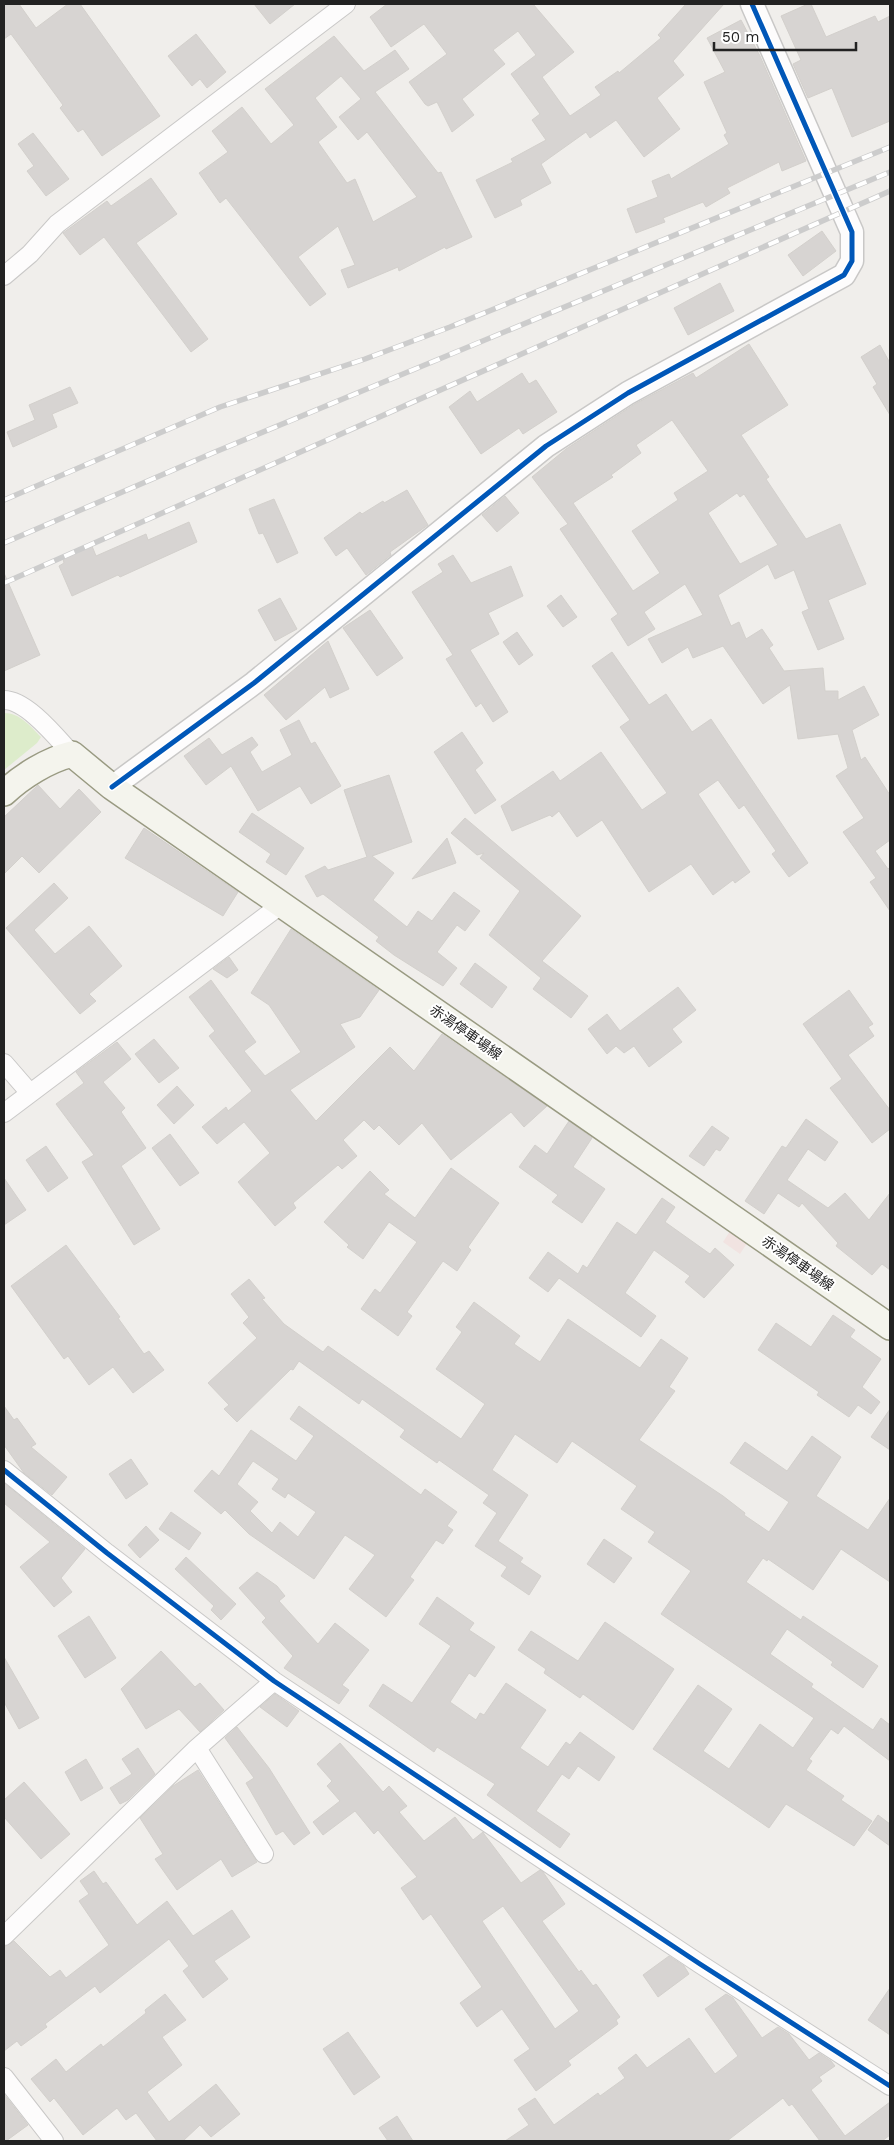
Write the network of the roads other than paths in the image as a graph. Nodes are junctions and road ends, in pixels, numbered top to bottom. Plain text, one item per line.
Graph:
1 (346, 4) edge
2 (752, 4) edge
3 (4, 276) edge
4 (4, 700) edge
5 (72, 754) junction
6 (112, 786) junction
7 (4, 793) edge
8 (282, 904) junction
9 (4, 1063) edge
10 (30, 1093) junction
11 (4, 1113) edge
12 (890, 1327) edge
13 (4, 1470) edge
14 (274, 1681) junction
15 (198, 1748) junction
16 (264, 1854) dead end
17 (4, 1936) edge
18 (4, 2076) edge
19 (890, 2086) edge
20 (54, 2141) edge

1 - 3 street
2 - 6 street
4 - 5 street
5 - 6 main road, 赤湯停車場線
5 - 7 main road
6 - 8 main road, 赤湯停車場線
8 - 10 street
8 - 12 main road, 赤湯停車場線
9 - 10 street
10 - 11 street
13 - 14 street
14 - 15 street
14 - 19 street
15 - 16 street
15 - 17 street
18 - 20 street

